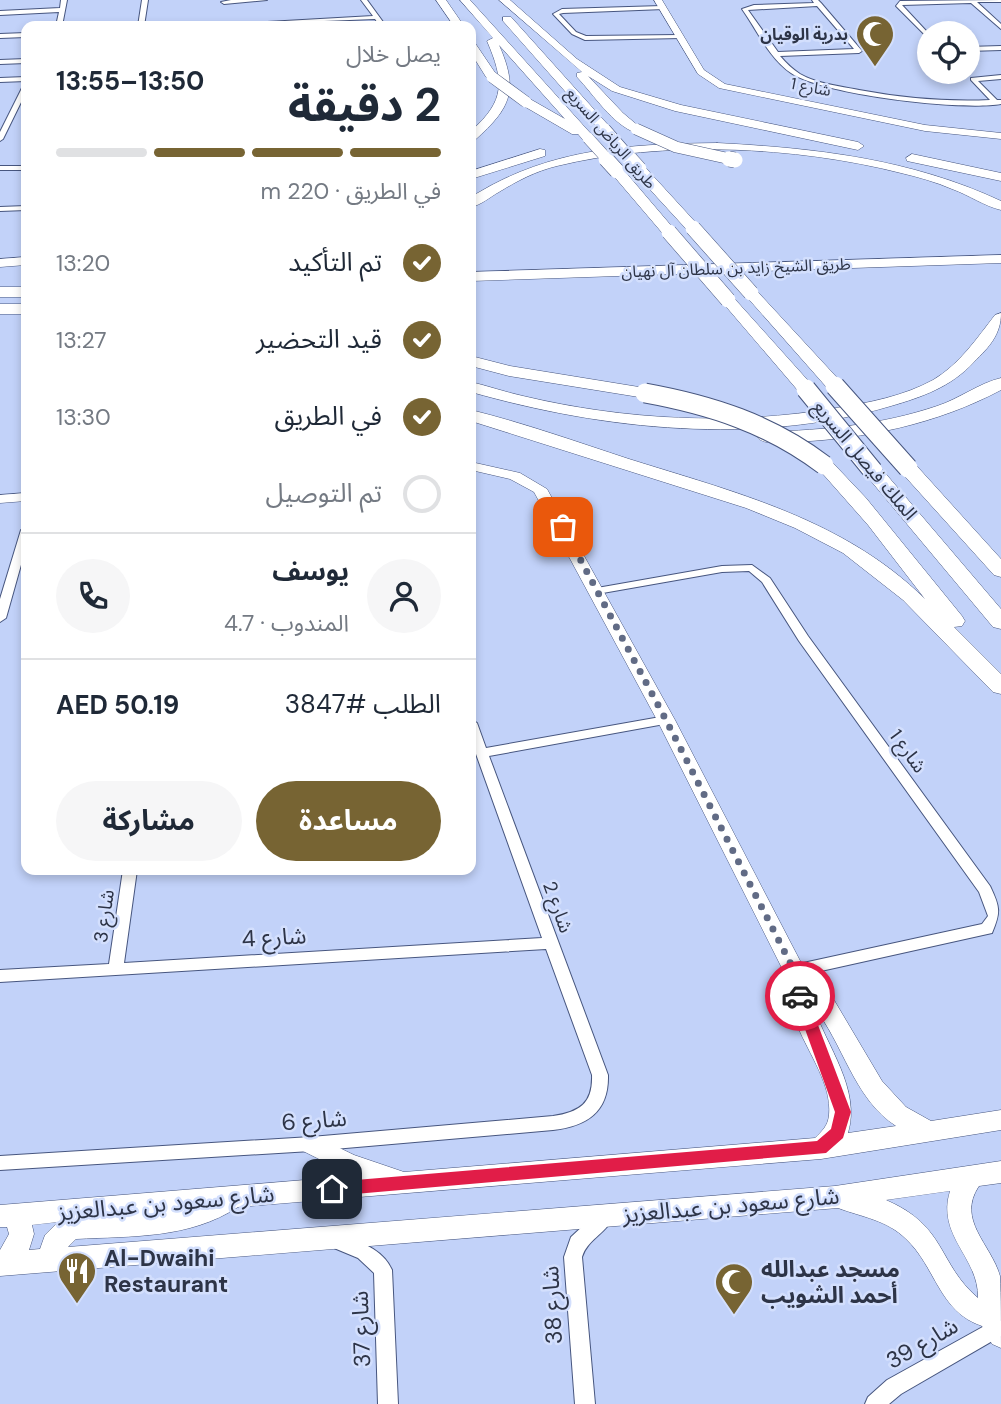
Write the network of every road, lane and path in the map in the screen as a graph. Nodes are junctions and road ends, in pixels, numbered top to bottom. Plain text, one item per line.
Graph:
1 (64, 0) edge
2 (145, 0) edge
3 (264, 0) edge
4 (364, 0) edge
5 (441, 0) edge
6 (447, 0) edge
7 (490, 0) edge
8 (504, 0) edge
9 (1001, 0) edge
10 (224, 1) edge
11 (972, 1) edge
12 (817, 2) edge
13 (467, 3) edge
14 (660, 4) edge
15 (62, 10) junction
16 (0, 13) edge
17 (376, 17) junction
18 (61, 21) edge
19 (142, 21) edge
20 (225, 21) edge
21 (300, 21) edge
22 (379, 21) edge
23 (455, 21) edge
24 (466, 21) edge
25 (917, 25) edge
26 (1001, 27) edge
27 (21, 35) edge
28 (0, 36) edge
29 (679, 37) junction
30 (548, 39) junction
31 (476, 41) edge
32 (476, 42) edge
33 (1001, 48) edge
34 (980, 49) edge
35 (778, 54) junction
36 (21, 61) edge
37 (0, 62) edge
38 (503, 64) junction
39 (1001, 77) edge
40 (21, 79) edge
41 (0, 80) edge
42 (21, 96) edge
43 (999, 102) edge
44 (494, 113) junction
45 (476, 126) edge
46 (605, 129) joint
47 (476, 132) edge
48 (587, 136) junction
49 (1001, 136) edge
50 (0, 139) edge
51 (771, 164) dead end
52 (21, 167) edge
53 (0, 168) edge
54 (476, 173) edge
55 (846, 173) dead end
56 (1001, 178) edge
57 (476, 200) edge
58 (1001, 206) edge
59 (21, 208) edge
60 (0, 209) edge
61 (1001, 222) edge
62 (1001, 245) edge
63 (1001, 259) edge
64 (21, 262) edge
65 (476, 262) edge
66 (0, 265) edge
67 (21, 267) edge
68 (21, 277) edge
69 (476, 277) edge
70 (0, 278) edge
71 (0, 292) edge
72 (21, 292) edge
73 (751, 293) joint
74 (728, 300) joint
75 (0, 309) edge
76 (21, 309) edge
77 (1001, 318) edge
78 (476, 362) edge
79 (1001, 383) edge
80 (476, 389) edge
81 (806, 389) joint
82 (476, 407) edge
83 (476, 417) edge
84 (476, 467) edge
85 (873, 471) joint
86 (21, 497) edge
87 (0, 499) edge
88 (21, 555) edge
89 (1001, 571) edge
90 (597, 591) junction
91 (0, 618) edge
92 (1001, 622) edge
93 (1001, 674) edge
94 (1001, 687) edge
95 (666, 720) junction
96 (476, 737) edge
97 (482, 753) junction
98 (129, 875) edge
99 (551, 943) junction
100 (116, 969) junction
101 (0, 976) edge
102 (797, 978) junction
103 (600, 1075) joint
104 (1001, 1120) edge
105 (933, 1131) junction
106 (311, 1144) junction
107 (821, 1148) junction
108 (0, 1163) edge
109 (1001, 1172) edge
110 (971, 1178) junction
111 (407, 1183) junction
112 (233, 1197) junction
113 (835, 1197) junction
114 (6, 1215) edge
115 (607, 1216) junction
116 (333, 1239) junction
117 (51, 1260) junction
118 (2, 1264) edge
119 (997, 1326) edge
120 (388, 1404) edge
121 (585, 1404) edge
122 (875, 1404) edge

1 - 15 street
2 - 19 street
3 - 10 street
4 - 17 street
5 - 23 highway
6 - 24 highway
7 - 46 highway, طريق الرياض السريع
8 - 30 highway
9 - 11 street
10 - 20 street
11 - 25 street
11 - 26 street
12 - 35 street
12 - 35 street
13 - 38 highway
13 - 48 highway, طريق الرياض السريع
14 - 29 street, شارع 1
14 - 29 street
15 - 16 street
15 - 18 street
17 - 21 street
17 - 22 street
27 - 28 street
29 - 49 street, شارع 1
30 - 51 highway, bridge
30 - 56 highway
31 - 38 highway
32 - 48 highway, bridge
33 - 34 street
35 - 43 street
36 - 37 street
38 - 44 highway
39 - 43 street
40 - 41 street
42 - 50 street
44 - 45 highway
44 - 47 highway
46 - 73 highway, طريق الرياض السريع, bridge
48 - 74 highway, طريق الرياض السريع, bridge
52 - 53 street
54 - 56 highway
55 - 61 highway
57 - 58 highway
59 - 60 street
62 - 65 highway, طريق الشيخ زايد بن سلطان آل نهيان
63 - 69 highway, طريق الشيخ زايد بن سلطان آل نهيان
64 - 66 highway
66 - 67 highway
68 - 70 highway
71 - 72 highway
73 - 89 highway, الملك فيصل السريع, bridge
74 - 81 highway, الملك فيصل السريع
75 - 76 highway
77 - 80 highway
78 - 93 highway, bridge
79 - 82 highway
81 - 85 highway, الملك فيصل السريع, bridge
83 - 94 highway
84 - 90 street
85 - 92 highway, الملك فيصل السريع
86 - 87 street
88 - 91 street
90 - 95 street
90 - 102 street, شارع 1
95 - 97 street
95 - 102 street
96 - 97 street, شارع 2
97 - 99 street, شارع 2
98 - 100 street, شارع 3
99 - 100 street, شارع 4
99 - 103 street, شارع 2
100 - 101 street, شارع 4
102 - 105 street
102 - 107 street
103 - 106 street, شارع 6
104 - 105 street, شارع سعود بن عبدالعزيز
105 - 107 street, شارع سعود بن عبدالعزيز
106 - 108 street, شارع 6
106 - 111 street
107 - 111 street, شارع سعود بن عبدالعزيز
109 - 110 street, شارع سعود بن عبدالعزيز
110 - 113 street, شارع سعود بن عبدالعزيز
110 - 119 street
111 - 112 street, شارع سعود بن عبدالعزيز
112 - 114 street, شارع سعود بن عبدالعزيز
112 - 117 street
113 - 115 street, شارع سعود بن عبدالعزيز
113 - 119 street
114 - 118 street
115 - 116 street, شارع سعود بن عبدالعزيز
115 - 121 street, شارع 38
116 - 117 street, شارع سعود بن عبدالعزيز
116 - 120 street, شارع 37
117 - 118 street, شارع سعود بن عبدالعزيز
119 - 122 street, شارع 39

